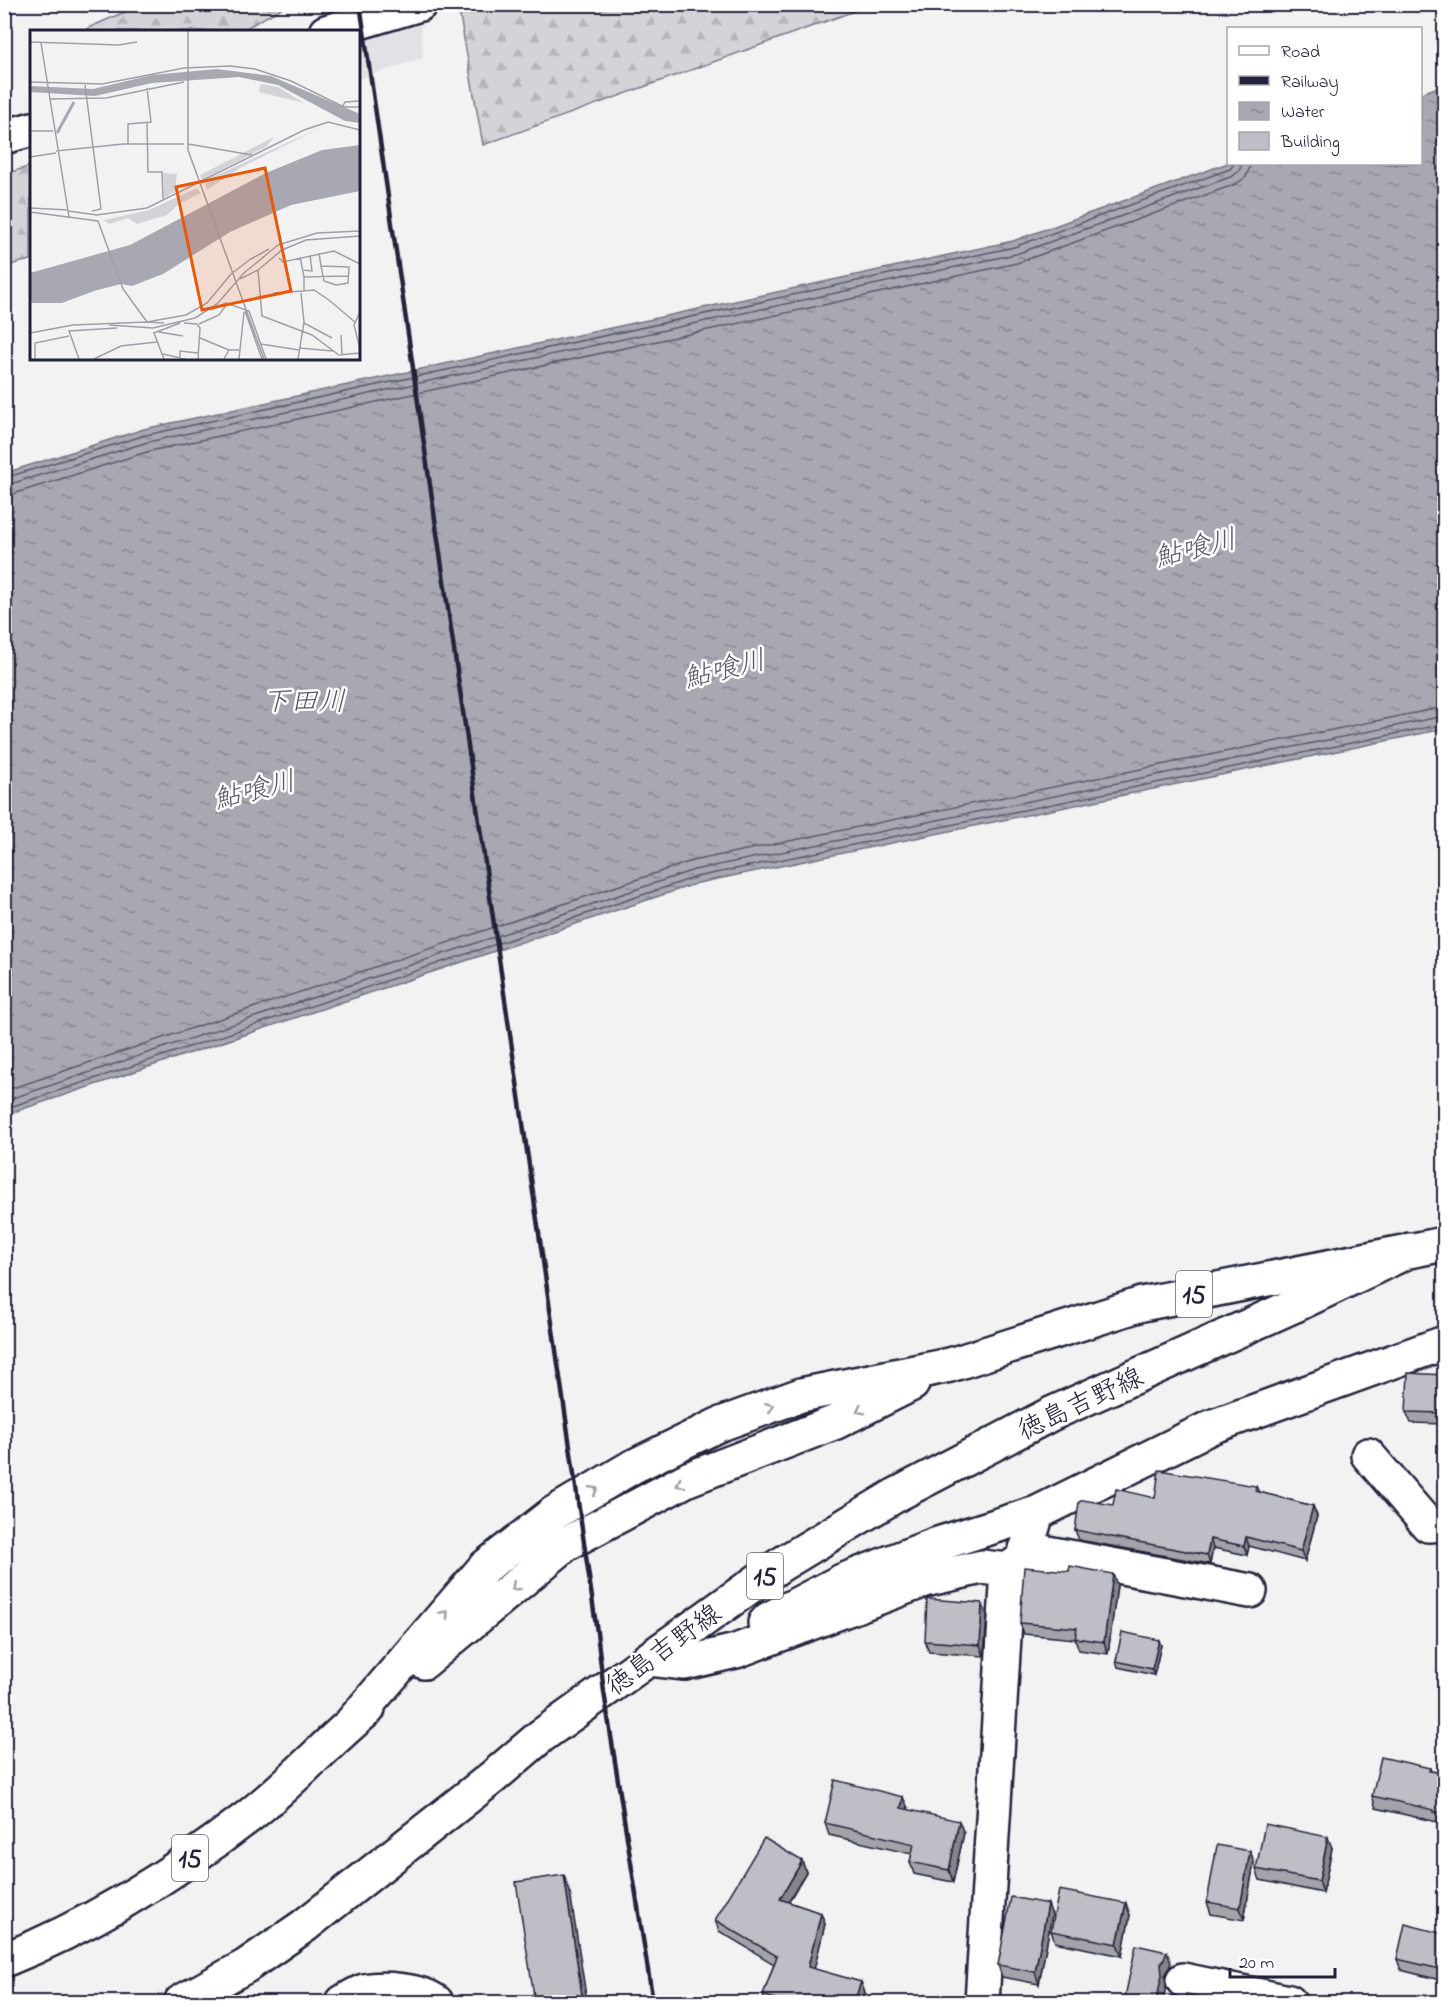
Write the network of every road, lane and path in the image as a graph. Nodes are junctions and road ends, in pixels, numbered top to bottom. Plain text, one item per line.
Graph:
1 (420, 4) edge
2 (333, 30) edge
3 (30, 130) edge
4 (4, 137) edge
5 (1444, 1244) edge
6 (1410, 1250) junction
7 (1444, 1342) edge
8 (1368, 1455) dead end
9 (1037, 1513) junction
10 (1444, 1524) edge
11 (1017, 1559) junction
12 (1250, 1591) dead end
13 (736, 1651) junction
14 (650, 1659) junction
15 (4, 1960) edge
16 (1183, 1980) dead end
17 (419, 2000) edge
18 (182, 2002) edge
19 (343, 2002) edge
20 (982, 2002) edge
21 (1289, 2002) edge

1 - 2 main road
3 - 4 main road
5 - 6 main road, 徳島吉野線 / 15
6 - 14 main road, 徳島吉野線 / 15
6 - 15 main road, 徳島吉野線 / 15
7 - 9 main road
8 - 10 main road
9 - 11 main road
9 - 13 main road
11 - 12 main road
11 - 13 main road
11 - 20 main road
13 - 14 main road
14 - 18 main road, 徳島吉野線 / 15
16 - 21 main road
17 - 19 main road

